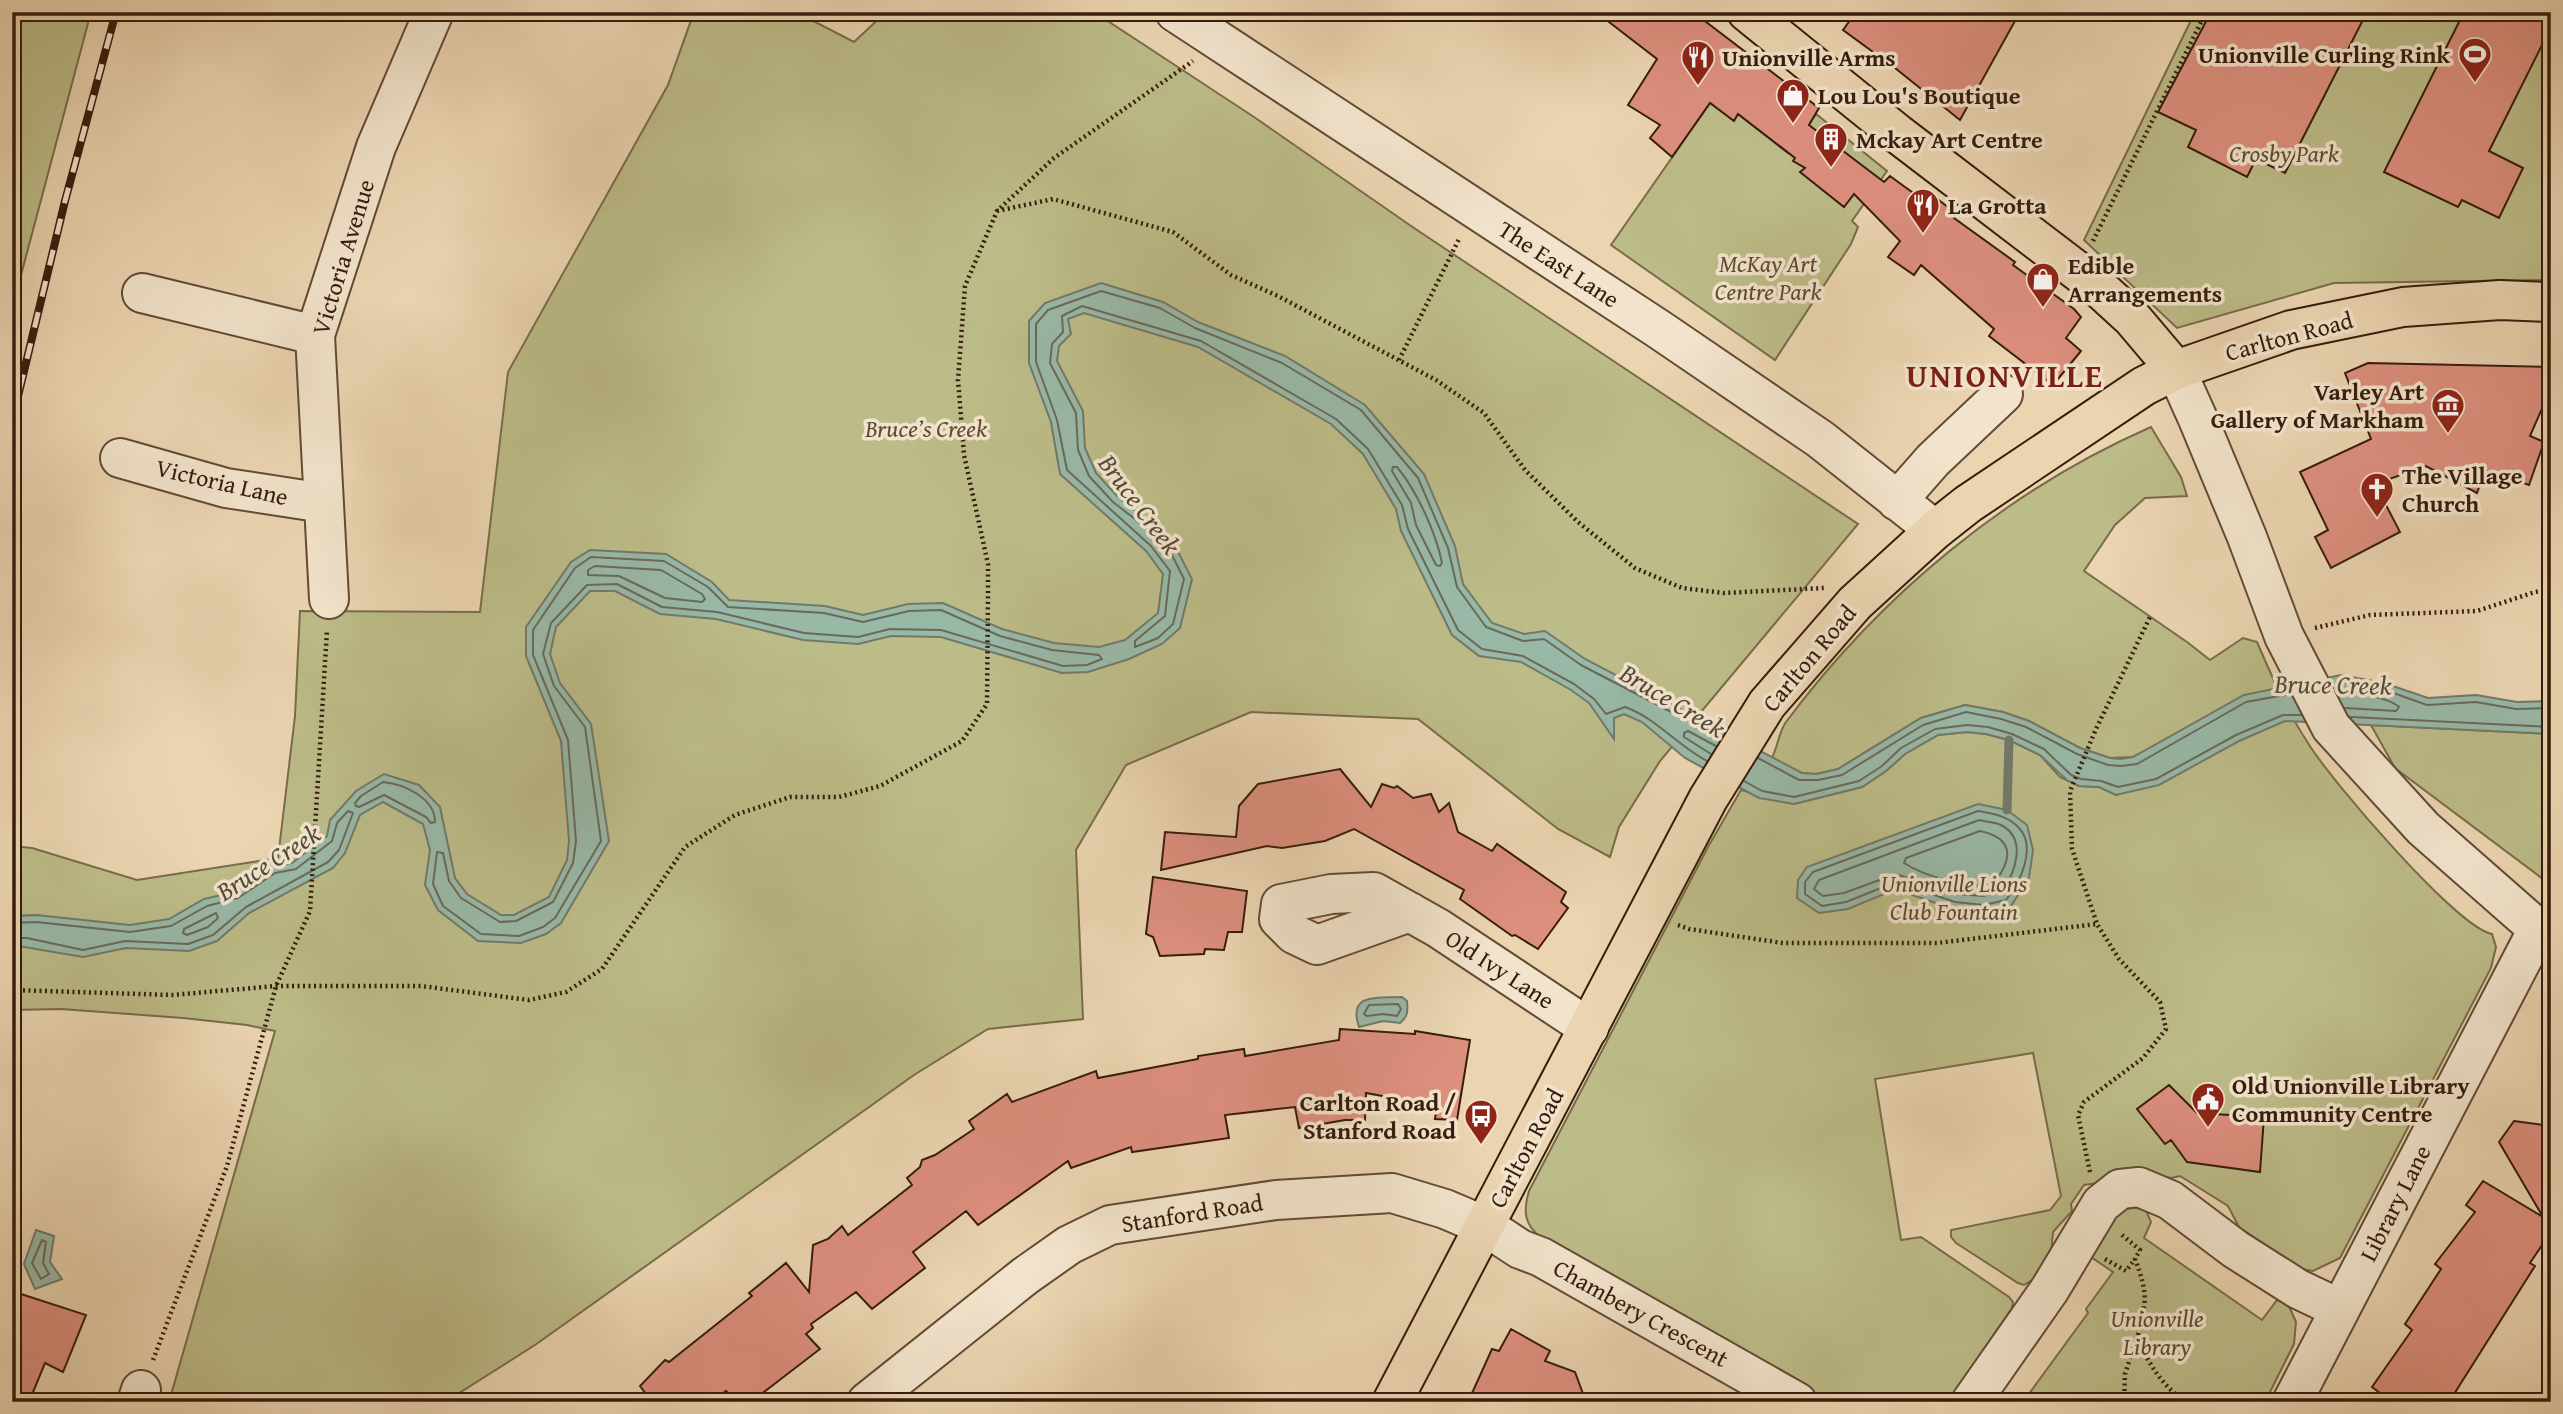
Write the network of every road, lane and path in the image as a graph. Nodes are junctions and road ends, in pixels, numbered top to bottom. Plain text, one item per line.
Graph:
1 (434, 12) edge
2 (1175, 12) edge
3 (1747, 12) edge
4 (2206, 12) edge
5 (1221, 43) junction
6 (1475, 209) junction
7 (997, 211) junction
8 (2090, 246) dead end
9 (142, 293) dead end
10 (2551, 302) edge
11 (315, 335) junction
12 (1399, 360) junction
13 (2176, 370) junction
14 (2003, 394) dead end
15 (120, 458) dead end
16 (1897, 501) junction
17 (324, 503) junction
18 (1935, 530) junction
19 (2551, 589) edge
20 (329, 599) joint
21 (1855, 603) junction
22 (2150, 617) dead end
23 (2284, 636) junction
24 (1410, 912) dead end
25 (1648, 915) junction
26 (2097, 925) junction
27 (2544, 934) edge
28 (276, 986) junction
29 (12, 990) edge
30 (1589, 1028) junction
31 (2090, 1172) dead end
32 (1485, 1226) junction
33 (2116, 1231) dead end
34 (2099, 1255) dead end
35 (2135, 1259) junction
36 (2340, 1309) junction
37 (2137, 1339) junction
38 (139, 1396) edge
39 (867, 1402) edge
40 (1392, 1402) edge
41 (1797, 1402) edge
42 (1971, 1402) edge
43 (2124, 1402) edge
44 (2186, 1402) edge
45 (2292, 1402) edge

1 - 11 street, Victoria Avenue
2 - 5 street, The East Lane
3 - 13 main road
4 - 8 path
5 - 6 street, The East Lane
5 - 7 path
6 - 12 path
6 - 16 street, The East Lane
7 - 12 path
7 - 28 path
9 - 11 street
10 - 13 main road, Carlton Road
11 - 17 street, Victoria Avenue
12 - 21 path
13 - 18 main road, Carlton Road
13 - 23 street
14 - 16 street
15 - 17 street, Victoria Lane
16 - 18 street, The East Lane
17 - 20 street, Victoria Avenue
18 - 21 main road, Carlton Road
19 - 23 path
20 - 28 path
21 - 25 main road, Carlton Road
22 - 26 path
23 - 27 street
24 - 30 street, Old Ivy Lane
25 - 26 path
25 - 30 main road, Carlton Road
26 - 31 path
27 - 36 street, Library Lane
28 - 29 path
28 - 38 path
30 - 32 main road, Carlton Road
32 - 39 street, Stanford Road
32 - 40 main road, Carlton Road
32 - 41 street, Chambery Crescent
33 - 35 path
34 - 35 path
35 - 37 path
36 - 42 street
36 - 45 street, Library Lane
37 - 43 path
37 - 44 path

